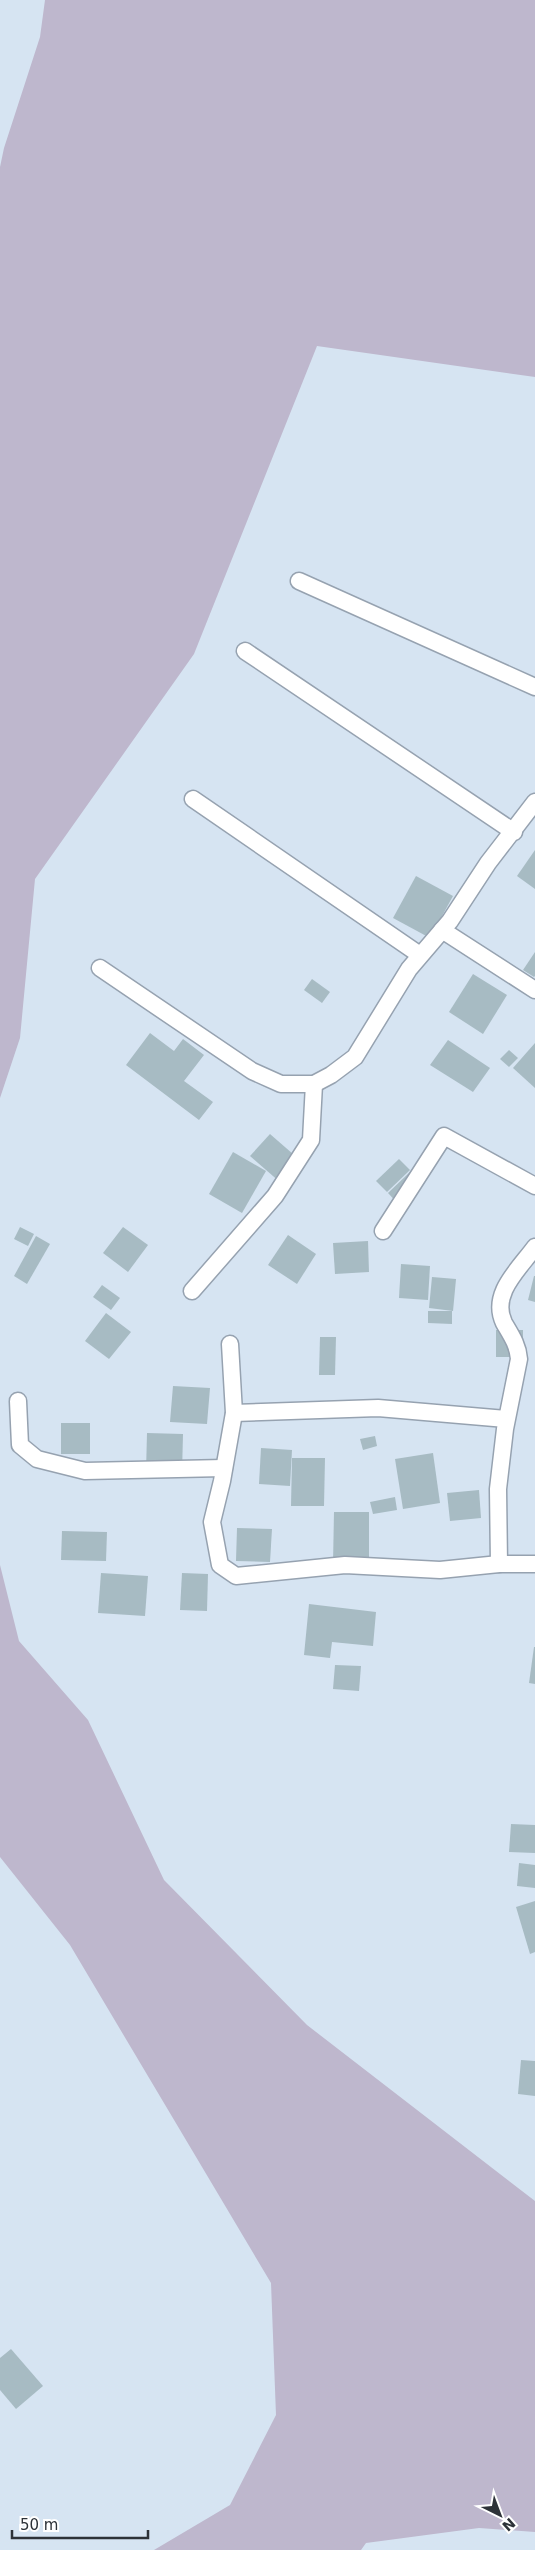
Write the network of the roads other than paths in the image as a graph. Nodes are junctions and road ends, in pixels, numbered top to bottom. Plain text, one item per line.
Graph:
1 (299, 581) dead end
2 (245, 651) dead end
3 (535, 687) edge
4 (193, 799) dead end
5 (535, 802) edge
6 (514, 832) junction
7 (442, 930) junction
8 (420, 954) junction
9 (100, 968) dead end
10 (535, 990) edge
11 (314, 1084) junction
12 (535, 1186) edge
13 (382, 1231) dead end
14 (535, 1247) edge
15 (192, 1292) dead end
16 (230, 1344) dead end
17 (18, 1402) dead end
18 (234, 1412) junction
19 (506, 1419) junction
20 (224, 1468) junction
21 (499, 1564) junction
22 (535, 1564) edge

1 - 3 street
2 - 6 street
4 - 8 street
5 - 6 street
6 - 7 street
7 - 8 street
7 - 10 street
8 - 11 street
9 - 11 street
11 - 15 street
12 - 13 street
14 - 19 street
16 - 18 street
17 - 20 street
18 - 19 street
18 - 20 street
19 - 21 street
20 - 21 street
21 - 22 street

